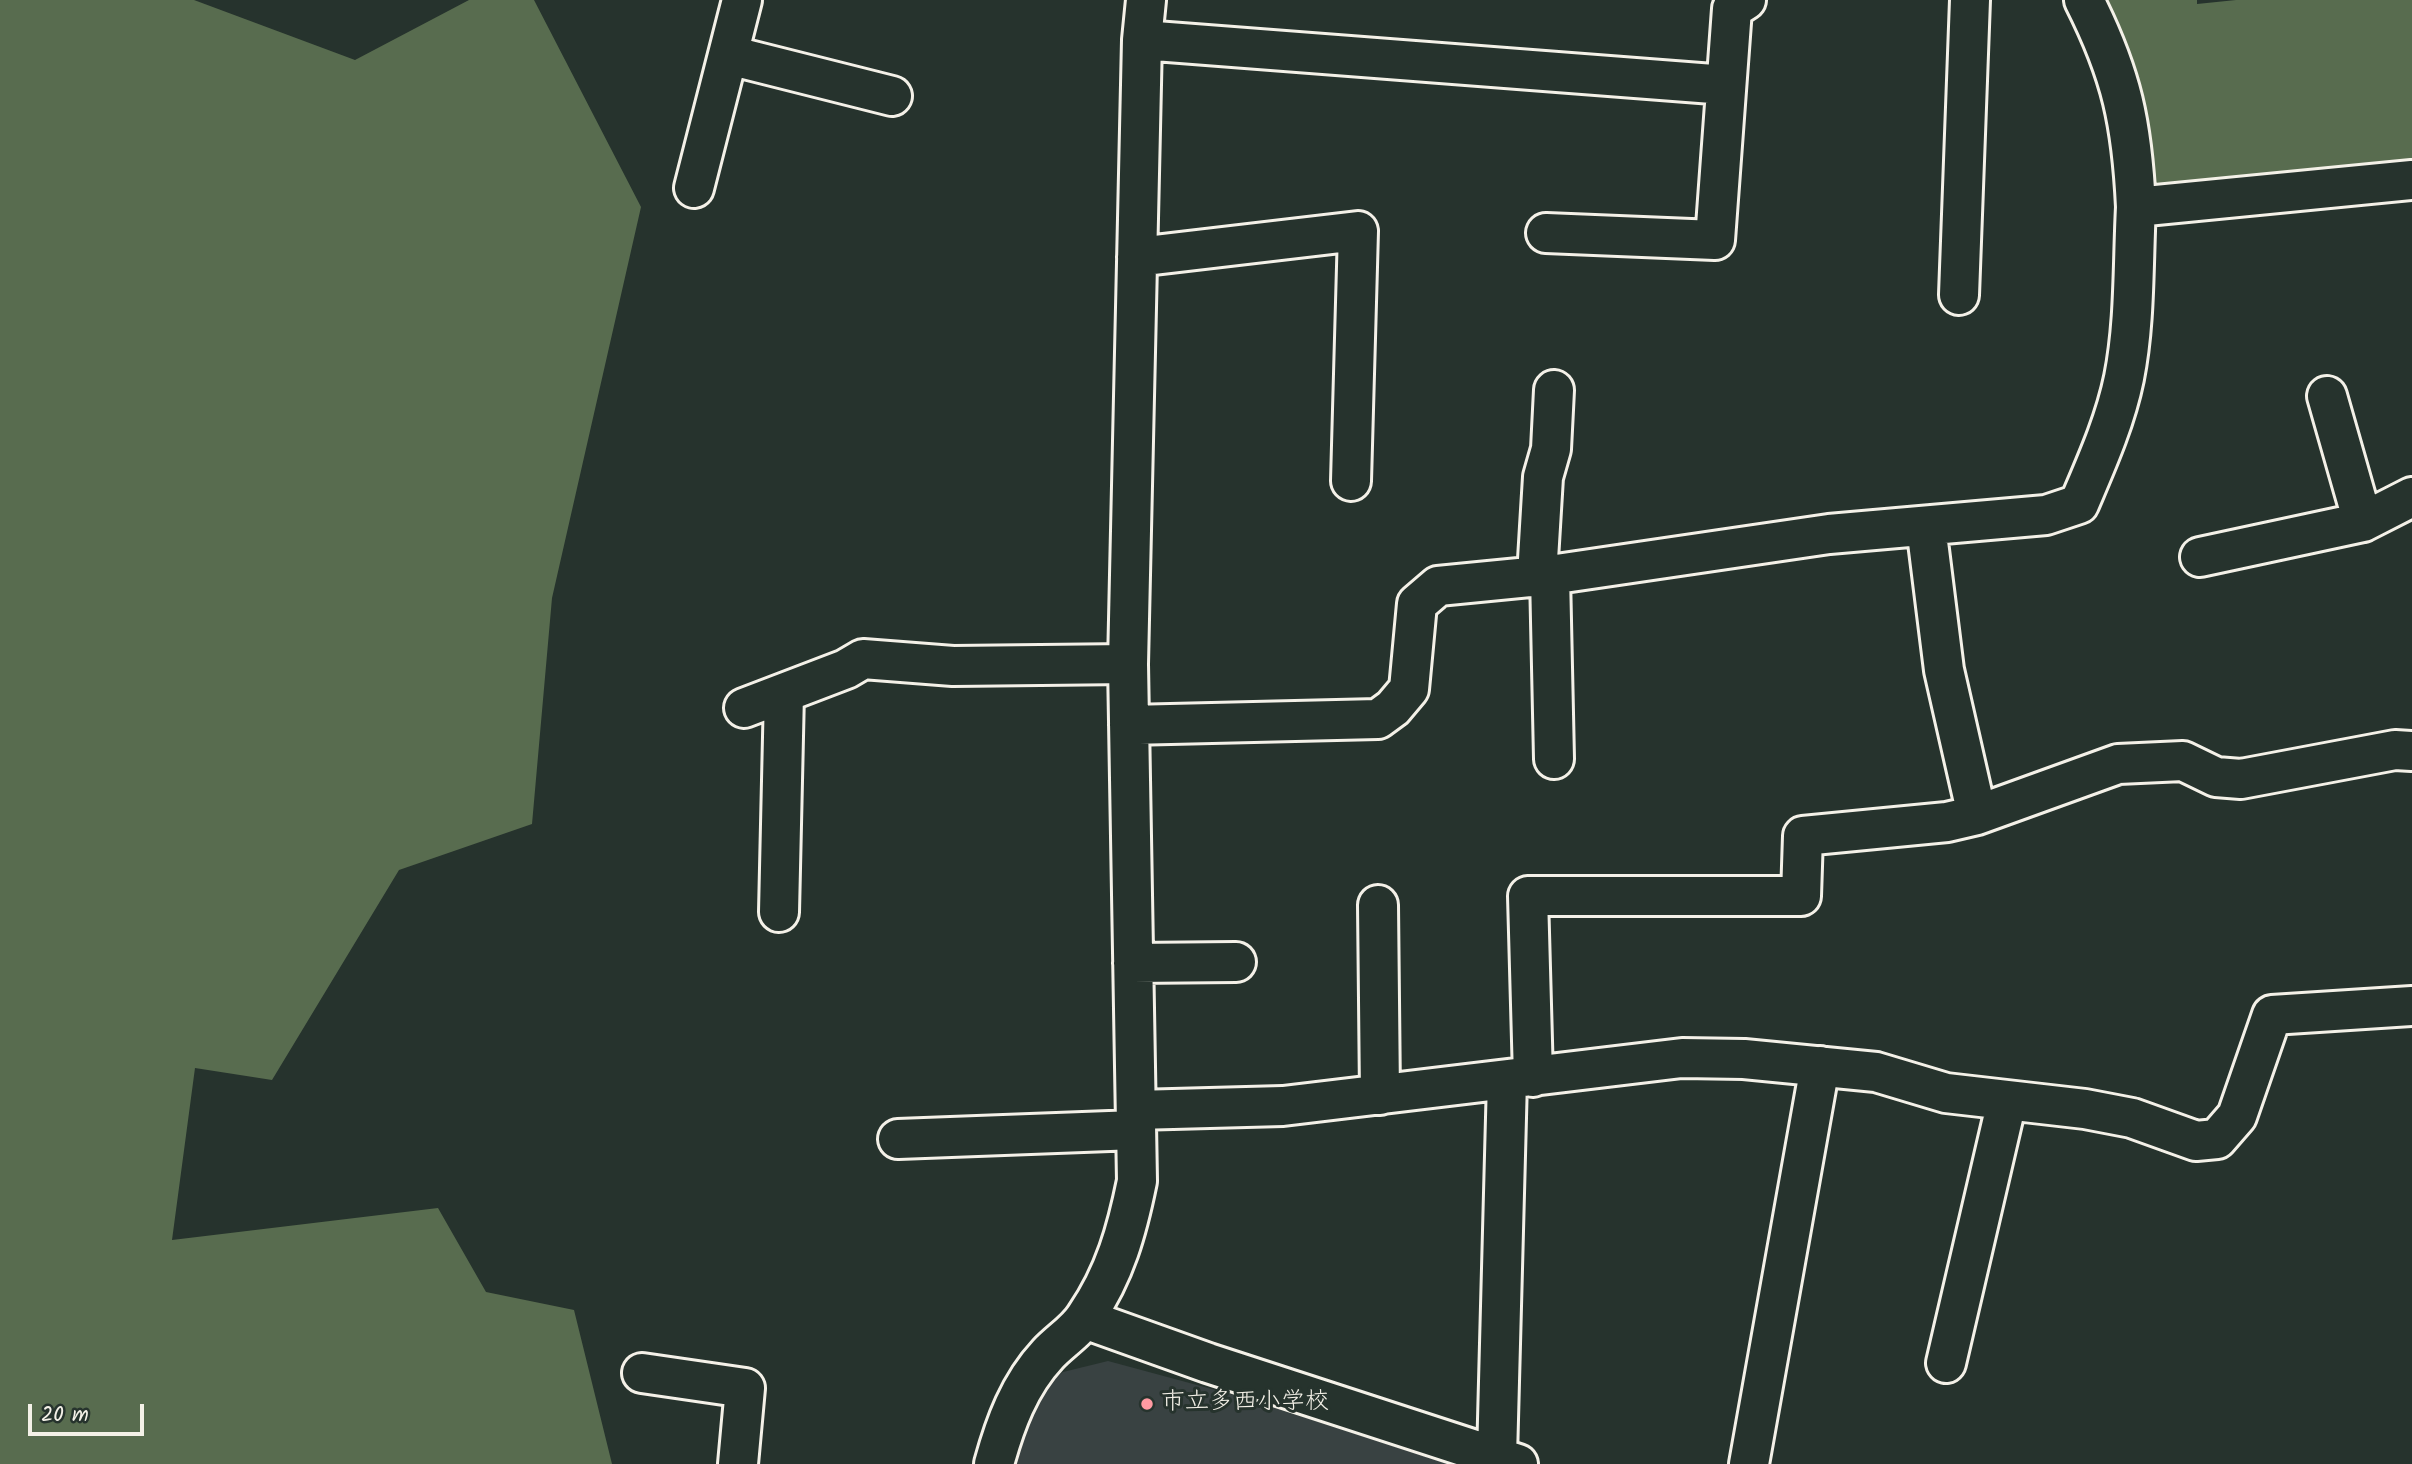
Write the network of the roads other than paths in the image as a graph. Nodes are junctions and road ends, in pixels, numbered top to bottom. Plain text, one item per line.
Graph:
1 (742, 0) edge
2 (1146, 0) edge
3 (1746, 0) edge
4 (1970, 0) edge
5 (2084, 0) edge
6 (1142, 40) junction
7 (729, 55) junction
8 (1726, 85) junction
9 (892, 96) dead end
10 (2412, 180) edge
11 (694, 188) dead end
12 (2136, 207) junction
13 (1546, 233) dead end
14 (1136, 257) junction
15 (1959, 295) dead end
16 (1553, 390) dead end
17 (2328, 396) dead end
18 (1351, 481) dead end
19 (2412, 497) edge
20 (2363, 522) junction
21 (1926, 526) junction
22 (2200, 558) dead end
23 (1544, 575) junction
24 (1128, 664) junction
25 (784, 693) junction
26 (744, 708) dead end
27 (1129, 725) junction
28 (2412, 751) edge
29 (1554, 759) dead end
30 (1976, 815) junction
31 (1378, 905) dead end
32 (779, 912) dead end
33 (1236, 962) dead end
34 (1133, 963) junction
35 (2412, 1006) edge
36 (1820, 1066) junction
37 (1520, 1079) junction
38 (1380, 1095) junction
39 (2007, 1101) junction
40 (1136, 1120) junction
41 (898, 1139) dead end
42 (1085, 1319) junction
43 (1946, 1363) dead end
44 (642, 1373) dead end
45 (1507, 1461) edge
46 (738, 1464) edge
47 (993, 1464) edge
48 (1749, 1464) edge

1 - 7 street
2 - 6 street
3 - 8 street
4 - 15 street
5 - 12 street
6 - 8 street
6 - 14 street
7 - 9 street
7 - 11 street
8 - 13 street
10 - 12 street
12 - 21 street
14 - 18 street
14 - 24 street
16 - 23 street
17 - 20 street
19 - 20 street
20 - 22 street
21 - 23 street
21 - 30 street
23 - 27 street
23 - 29 street
24 - 25 street
24 - 27 street
25 - 26 street
25 - 32 street
27 - 34 street
28 - 30 street
30 - 37 street
31 - 38 street
33 - 34 street
34 - 40 street
35 - 39 street
36 - 37 street
36 - 39 street
36 - 48 street
37 - 38 street
37 - 45 street
38 - 40 street
39 - 43 street
40 - 41 street
40 - 42 street
42 - 45 street
42 - 47 street
44 - 46 street

